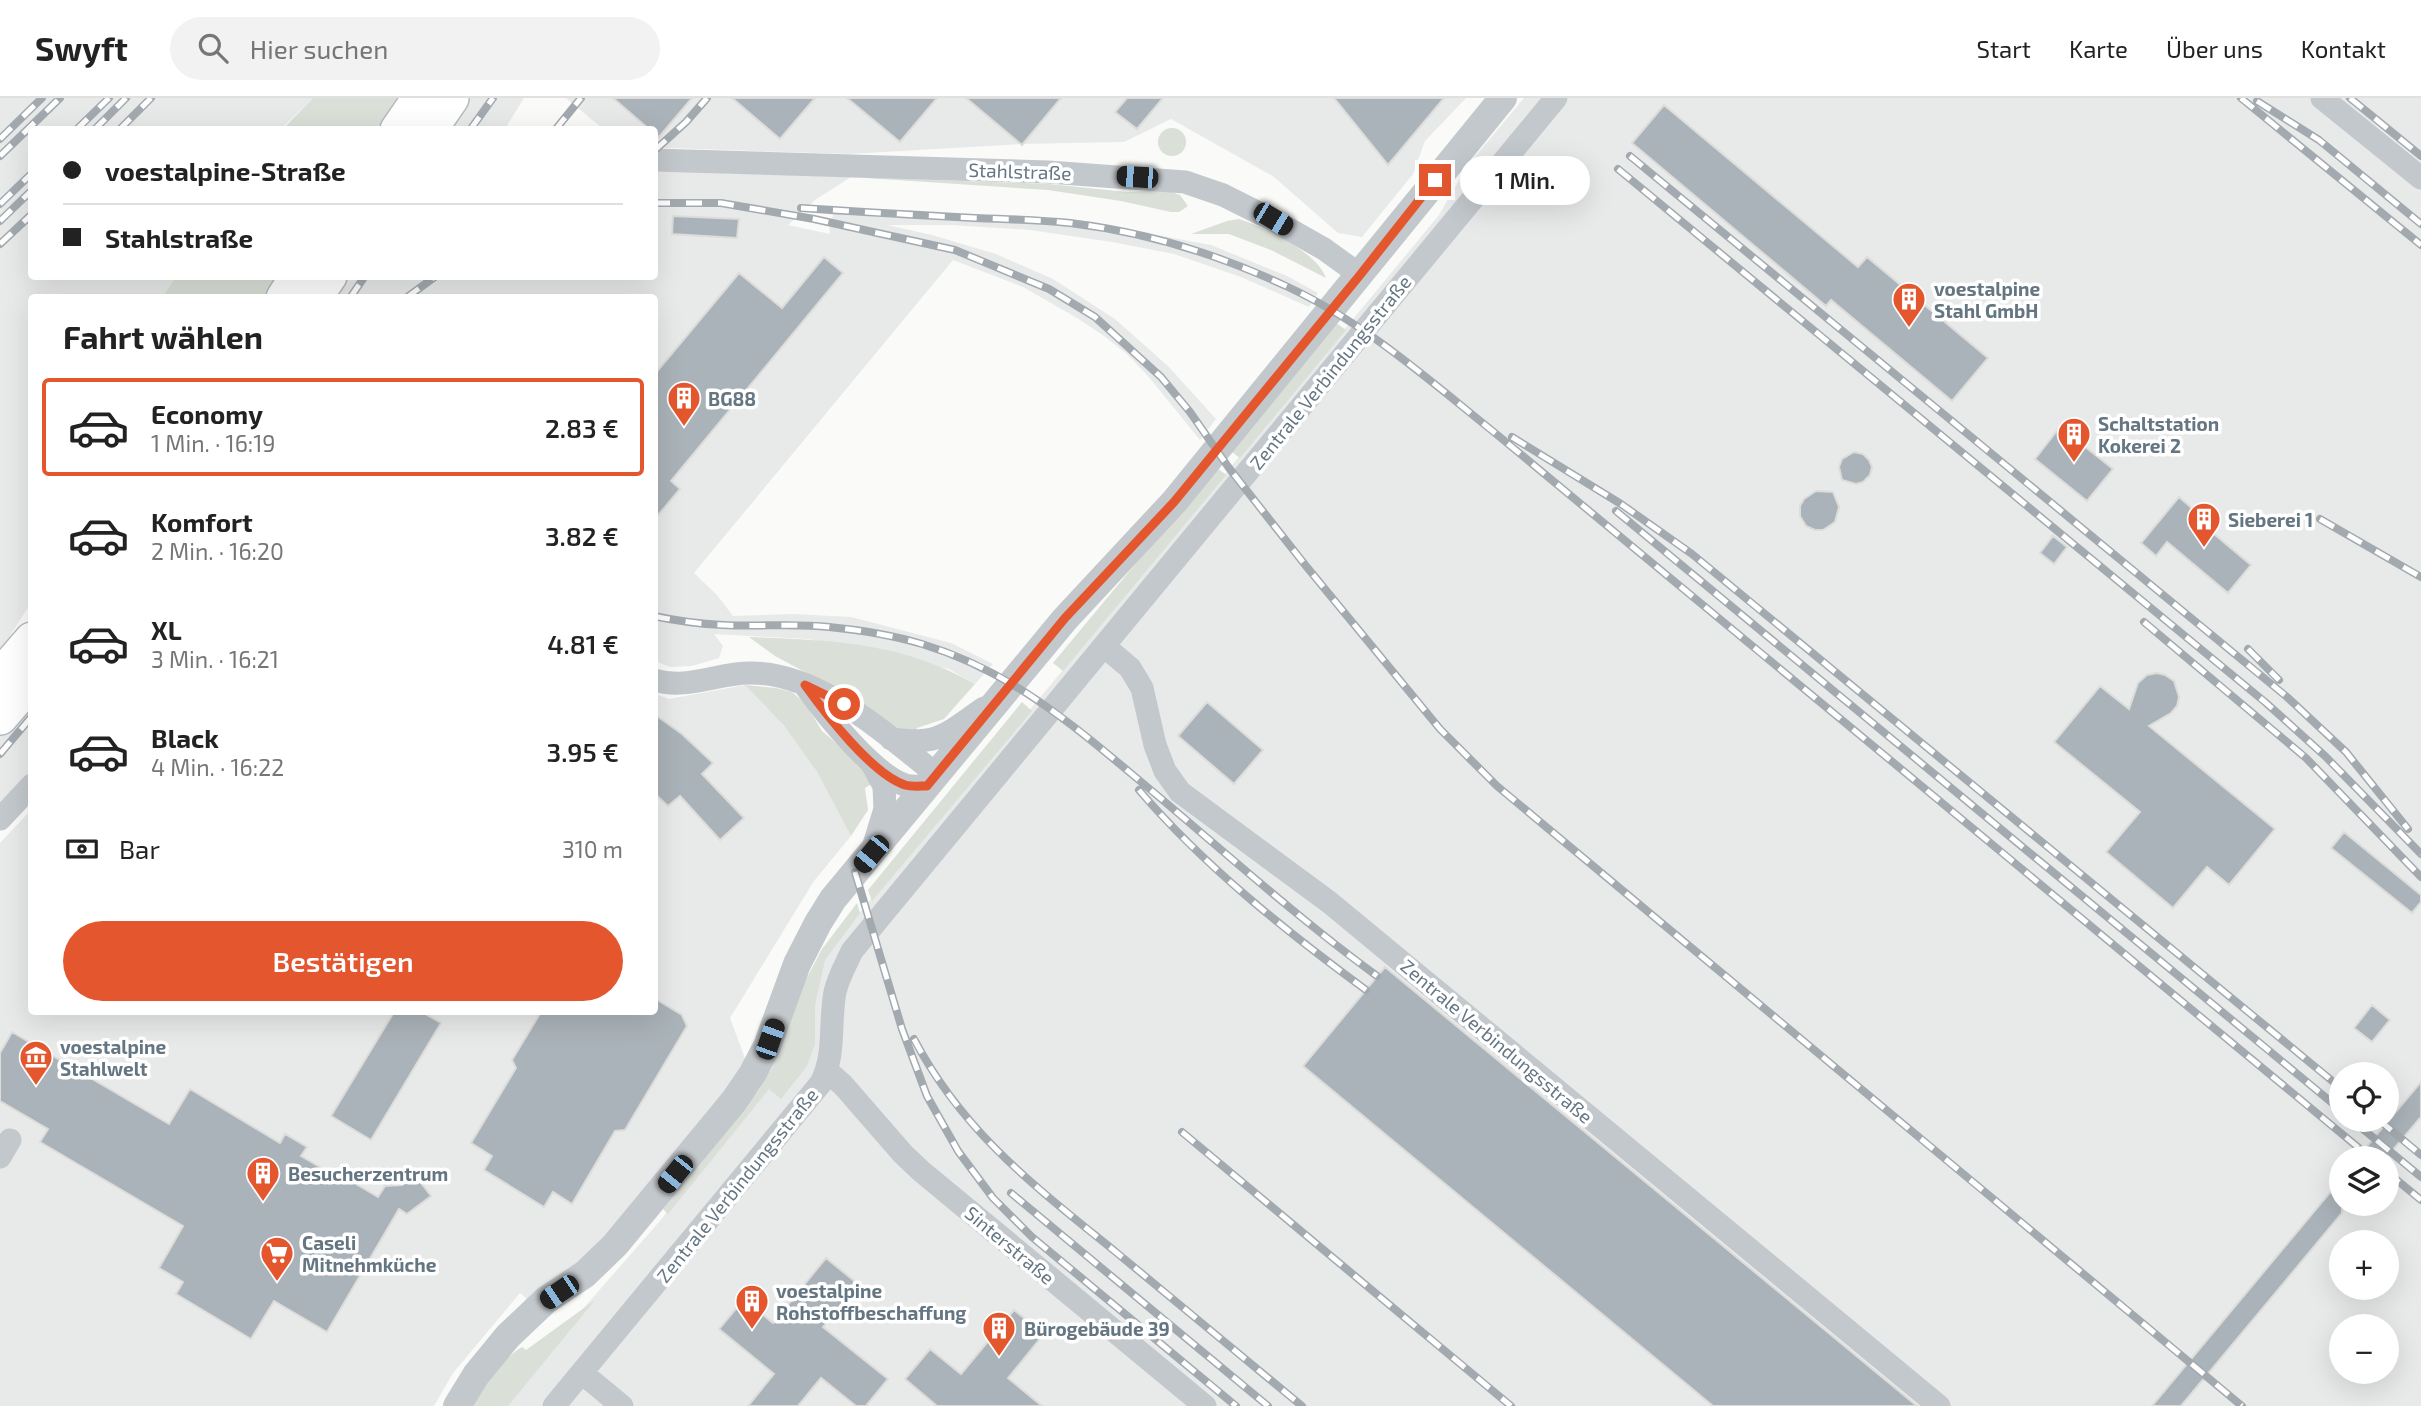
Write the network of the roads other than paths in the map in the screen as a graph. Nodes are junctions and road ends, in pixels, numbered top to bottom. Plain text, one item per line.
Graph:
1 (420, 98) edge
2 (451, 98) edge
3 (1503, 98) edge
4 (1556, 98) edge
5 (2322, 98) edge
6 (401, 126) edge
7 (432, 126) edge
8 (658, 160) edge
9 (2421, 178) edge
10 (1360, 275) junction
11 (28, 645) edge
12 (1104, 646) junction
13 (0, 677) edge
14 (658, 681) edge
15 (28, 685) edge
16 (805, 685) junction
17 (1000, 697) junction
18 (0, 717) edge
19 (891, 739) junction
20 (868, 758) junction
21 (932, 780) junction
22 (28, 789) edge
23 (0, 819) edge
24 (871, 854) junction
25 (827, 1072) junction
26 (582, 1373) junction
27 (457, 1406) edge
28 (554, 1406) edge
29 (622, 1406) edge
30 (1205, 1406) edge
31 (1939, 1406) edge

1 - 6 main road
2 - 7 main road
3 - 10 street
4 - 12 street, Zentrale Verbindungsstraße
5 - 9 street
8 - 10 street, Stahlstraße
10 - 17 street
11 - 13 main road
12 - 25 street, Zentrale Verbindungsstraße
12 - 31 street, Zentrale Verbindungsstraße
14 - 16 street
15 - 18 main road
16 - 19 street
16 - 20 street
17 - 19 street
17 - 21 street
19 - 21 street
20 - 21 street
20 - 24 street
21 - 24 street
22 - 23 street
24 - 27 street
25 - 26 street, Zentrale Verbindungsstraße
25 - 30 street, Sinterstraße
26 - 28 street, Zentrale Verbindungsstraße
26 - 29 street

